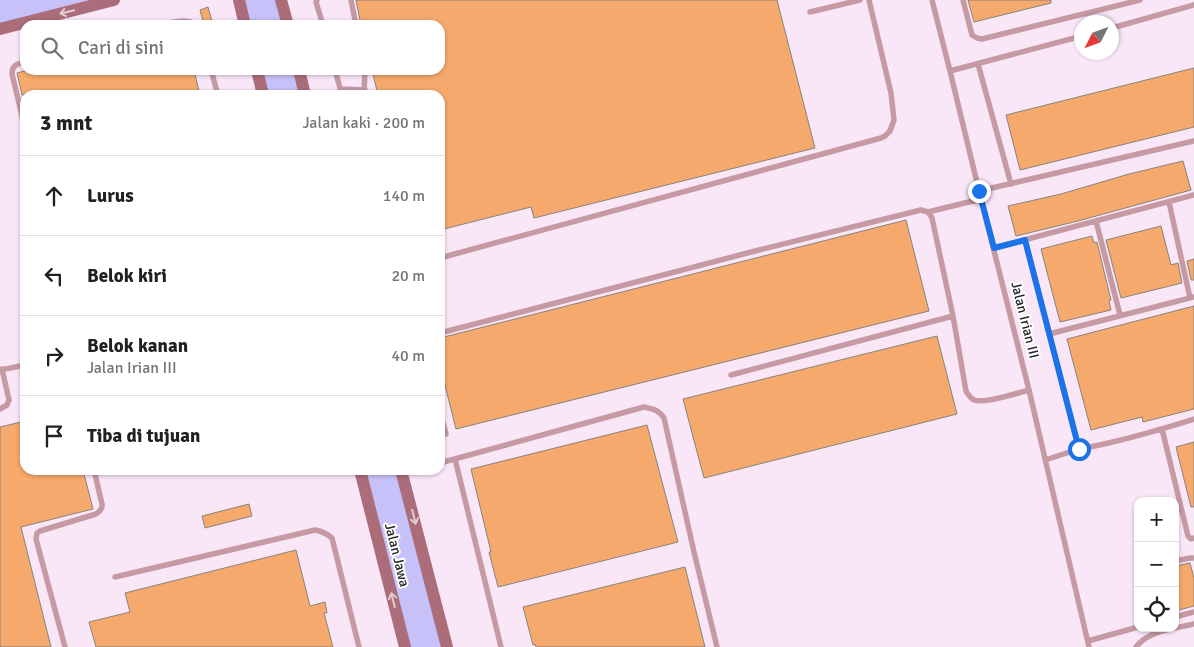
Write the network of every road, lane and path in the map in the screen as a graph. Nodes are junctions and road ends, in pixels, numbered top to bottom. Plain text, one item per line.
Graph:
1 (114, 0) edge
2 (239, 0) edge
3 (281, 0) edge
4 (317, 0) edge
5 (351, 0) edge
6 (860, 0) edge
7 (869, 0) edge
8 (932, 0) edge
9 (963, 0) edge
10 (1140, 0) edge
11 (1194, 6) edge
12 (810, 12) dead end
13 (35, 20) edge
14 (245, 20) edge
15 (287, 20) edge
16 (321, 20) edge
17 (355, 20) edge
18 (20, 24) edge
19 (1119, 26) edge
20 (0, 29) edge
21 (1074, 38) edge
22 (20, 63) edge
23 (978, 64) junction
24 (950, 70) junction
25 (213, 75) edge
26 (258, 75) edge
27 (300, 75) edge
28 (336, 75) edge
29 (365, 75) edge
30 (217, 90) edge
31 (262, 90) edge
32 (304, 90) edge
33 (340, 90) edge
34 (365, 90) edge
35 (20, 107) edge
36 (1194, 141) edge
37 (1011, 184) junction
38 (979, 191) junction
39 (1194, 196) edge
40 (980, 199) junction
41 (1169, 202) junction
42 (928, 212) junction
43 (1096, 222) junction
44 (1025, 240) junction
45 (994, 248) junction
46 (445, 257) edge
47 (1192, 297) edge
48 (1120, 315) junction
49 (953, 316) junction
50 (445, 333) edge
51 (1049, 334) junction
52 (20, 366) edge
53 (1, 370) edge
54 (731, 375) dead end
55 (1029, 390) junction
56 (0, 409) edge
57 (1194, 419) edge
58 (1162, 429) junction
59 (445, 430) edge
60 (446, 434) dead end
61 (1079, 449) junction
62 (455, 459) junction
63 (1044, 460) junction
64 (445, 462) edge
65 (95, 475) edge
66 (361, 475) edge
67 (403, 475) edge
68 (1194, 538) edge
69 (1194, 558) edge
70 (1179, 560) edge
71 (115, 576) dead end
72 (1194, 612) edge
73 (1179, 616) edge
74 (1194, 624) edge
75 (1134, 628) edge
76 (1088, 644) edge
77 (65, 647) edge
78 (359, 647) edge
79 (405, 647) edge
80 (447, 647) edge
81 (501, 647) edge
82 (717, 647) edge
83 (1136, 647) edge

1 -> 13 street
2 - 14 street
3 - 15 street
4 - 16 lane
5 - 17 lane
6 - 12 lane
7 - 46 lane
8 - 24 lane, Jalan Irian III
9 - 10 lane
11 - 19 lane
18 -> 20 street
21 - 23 lane
22 - 35 lane
23 - 24 lane
23 - 37 lane
24 - 38 lane, Jalan Irian III
25 - 30 lane
26 - 31 street
27 - 32 street
28 - 33 lane
29 - 34 lane
36 - 37 lane
37 - 38 lane
38 - 40 lane, Jalan Irian III
39 - 41 lane
40 - 42 lane
40 - 45 lane, Jalan Irian III
41 - 43 lane
41 - 47 lane
42 - 49 lane
42 - 50 lane
43 - 44 lane
43 - 48 lane
44 - 45 lane
44 - 51 lane
45 - 55 lane, Jalan Irian III
47 - 48 lane
48 - 51 lane
49 - 54 lane
49 - 55 lane
51 - 61 lane
52 - 53 lane
53 - 56 lane
55 - 63 lane, Jalan Irian III
57 - 58 lane
58 - 61 lane
58 - 68 lane
59 - 60 lane
61 - 63 lane
62 - 64 lane
62 - 81 lane
62 - 82 lane
63 - 76 lane, Jalan Irian III
65 - 77 lane
79 -> 66 street, Jalan Jawa
67 -> 80 street, Jalan Jawa
69 - 70 lane
71 - 78 lane
72 - 73 lane
74 - 83 lane
75 - 76 lane

